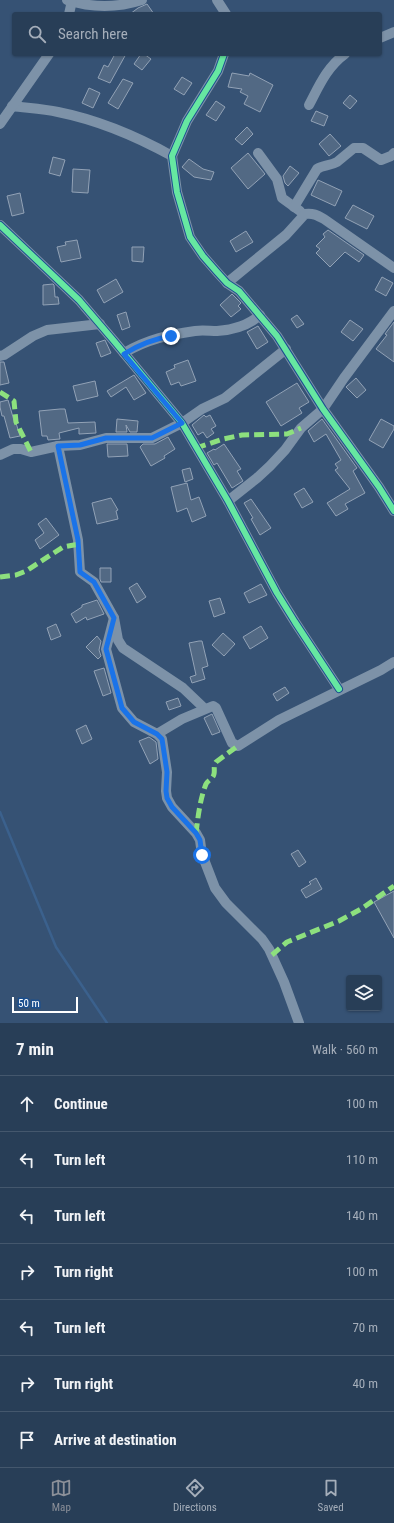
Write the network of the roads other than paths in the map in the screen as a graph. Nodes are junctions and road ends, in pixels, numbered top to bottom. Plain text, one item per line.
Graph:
1 (142, 0) edge
2 (217, 0) edge
3 (69, 1) edge
4 (69, 12) edge
5 (225, 12) edge
6 (394, 32) edge
7 (382, 37) edge
8 (48, 56) edge
9 (223, 56) edge
10 (342, 56) edge
11 (309, 105) dead end
12 (12, 106) junction
13 (0, 124) edge
14 (258, 153) dead end
15 (394, 153) edge
16 (172, 156) junction
17 (294, 207) junction
18 (305, 214) junction
19 (0, 226) edge
20 (394, 268) edge
21 (228, 283) junction
22 (394, 311) edge
23 (260, 315) junction
24 (100, 324) junction
25 (286, 348) junction
26 (124, 354) junction
27 (0, 356) edge
28 (323, 409) junction
29 (182, 423) junction
30 (58, 446) junction
31 (0, 455) edge
32 (228, 501) junction
33 (394, 511) edge
34 (114, 618) junction
35 (394, 662) edge
36 (339, 689) junction
37 (204, 708) junction
38 (157, 734) junction
39 (299, 1023) edge

1 - 3 street
2 - 5 street
3 - 4 street
6 - 7 street
8 - 12 street
9 - 16 street
10 - 11 street
12 - 13 street
12 - 16 street
14 - 17 street
15 - 17 street
16 - 21 street
17 - 18 street
18 - 20 street
18 - 21 street
19 - 24 street
21 - 23 street
22 - 28 street
23 - 25 street
23 - 26 street
24 - 26 street
24 - 27 street
25 - 28 street
25 - 29 street
26 - 29 street
28 - 32 street
28 - 33 street
29 - 30 street
29 - 32 street
30 - 31 street
30 - 34 street
32 - 36 street
34 - 37 street
34 - 38 street
35 - 36 street
36 - 37 street
37 - 38 street
38 - 39 street

